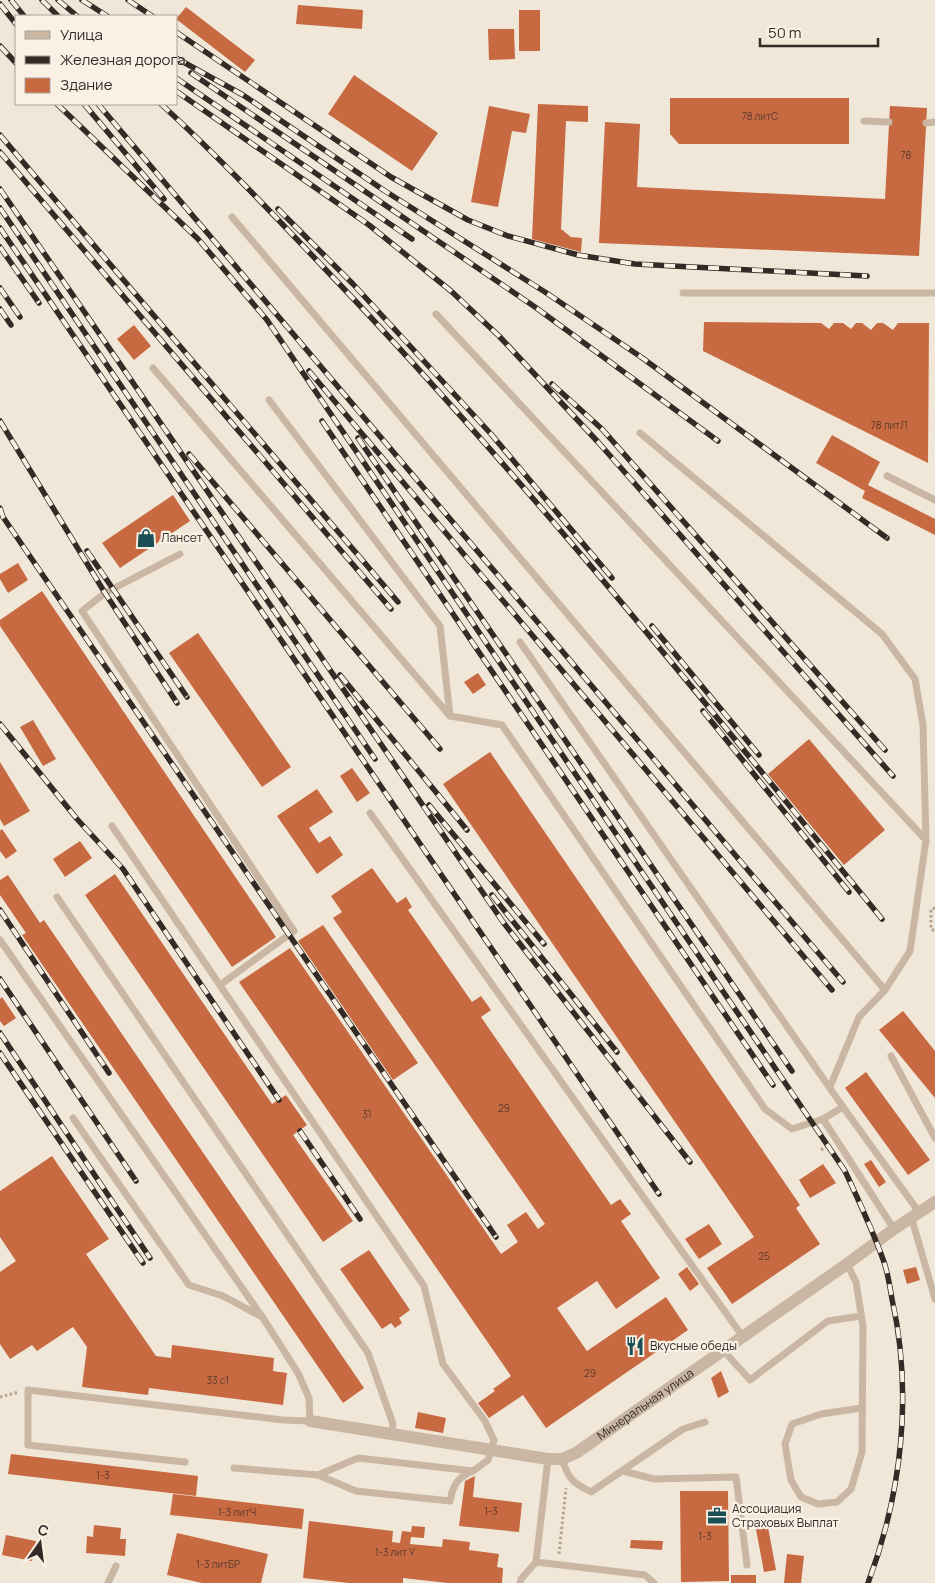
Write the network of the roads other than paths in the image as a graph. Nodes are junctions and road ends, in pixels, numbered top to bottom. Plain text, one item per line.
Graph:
1 (864, 121) dead end
2 (890, 122) dead end
3 (935, 122) edge
4 (926, 123) dead end
5 (232, 217) dead end
6 (683, 293) dead end
7 (935, 293) edge
8 (436, 314) dead end
9 (153, 368) dead end
10 (268, 400) dead end
11 (640, 433) dead end
12 (887, 476) dead end
13 (935, 500) edge
14 (180, 554) dead end
15 (520, 642) dead end
16 (450, 716) junction
17 (370, 813) dead end
18 (112, 826) dead end
19 (926, 840) junction
20 (57, 897) dead end
21 (0, 940) edge
22 (220, 985) junction
23 (885, 990) junction
24 (891, 1056) dead end
25 (830, 1087) junction
26 (842, 1107) junction
27 (73, 1118) dead end
28 (823, 1119) junction
29 (935, 1138) edge
30 (935, 1202) edge
31 (915, 1214) junction
32 (894, 1228) junction
33 (847, 1264) junction
34 (935, 1299) edge
35 (861, 1316) junction
36 (263, 1318) junction
37 (742, 1337) junction
38 (724, 1350) junction
39 (861, 1408) junction
40 (310, 1421) junction
41 (705, 1422) dead end
42 (391, 1434) junction
43 (492, 1451) junction
44 (548, 1459) junction
45 (562, 1459) junction
46 (185, 1462) dead end
47 (234, 1468) dead end
48 (473, 1471) junction
49 (623, 1471) junction
50 (318, 1475) junction
51 (536, 1562) junction
52 (747, 1565) dead end
53 (116, 1566) dead end
54 (108, 1583) edge
55 (520, 1583) edge
56 (654, 1583) edge

1 - 2 lane
3 - 4 lane
5 - 23 lane
6 - 7 lane
8 - 19 lane
9 - 16 lane
10 - 16 lane
11 - 19 lane
12 - 13 lane
14 - 22 lane
15 - 25 lane
16 - 28 lane
17 - 37 lane
18 - 22 lane
19 - 23 lane
20 - 42 lane
21 - 36 lane
22 - 43 lane
23 - 25 lane
24 - 29 lane
25 - 26 lane
26 - 28 lane
26 - 31 lane
27 - 36 lane
28 - 32 lane
30 - 31 street, Минеральная улица
31 - 32 street, Минеральная улица
31 - 34 lane
32 - 33 street, Минеральная улица
33 - 35 lane
33 - 37 street, Минеральная улица
35 - 38 lane
35 - 39 lane
36 - 40 lane
37 - 38 street, Минеральная улица
38 - 45 street, Минеральная улица
39 - 39 lane
40 - 42 street, Минеральная улица
40 - 46 lane
41 - 49 lane
42 - 43 street, Минеральная улица
43 - 44 street, Минеральная улица
43 - 48 lane
44 - 45 street, Минеральная улица
44 - 51 lane
45 - 49 lane
47 - 50 lane
48 - 50 lane
48 - 50 lane
49 - 52 lane
51 - 55 lane
51 - 56 lane
53 - 54 lane

